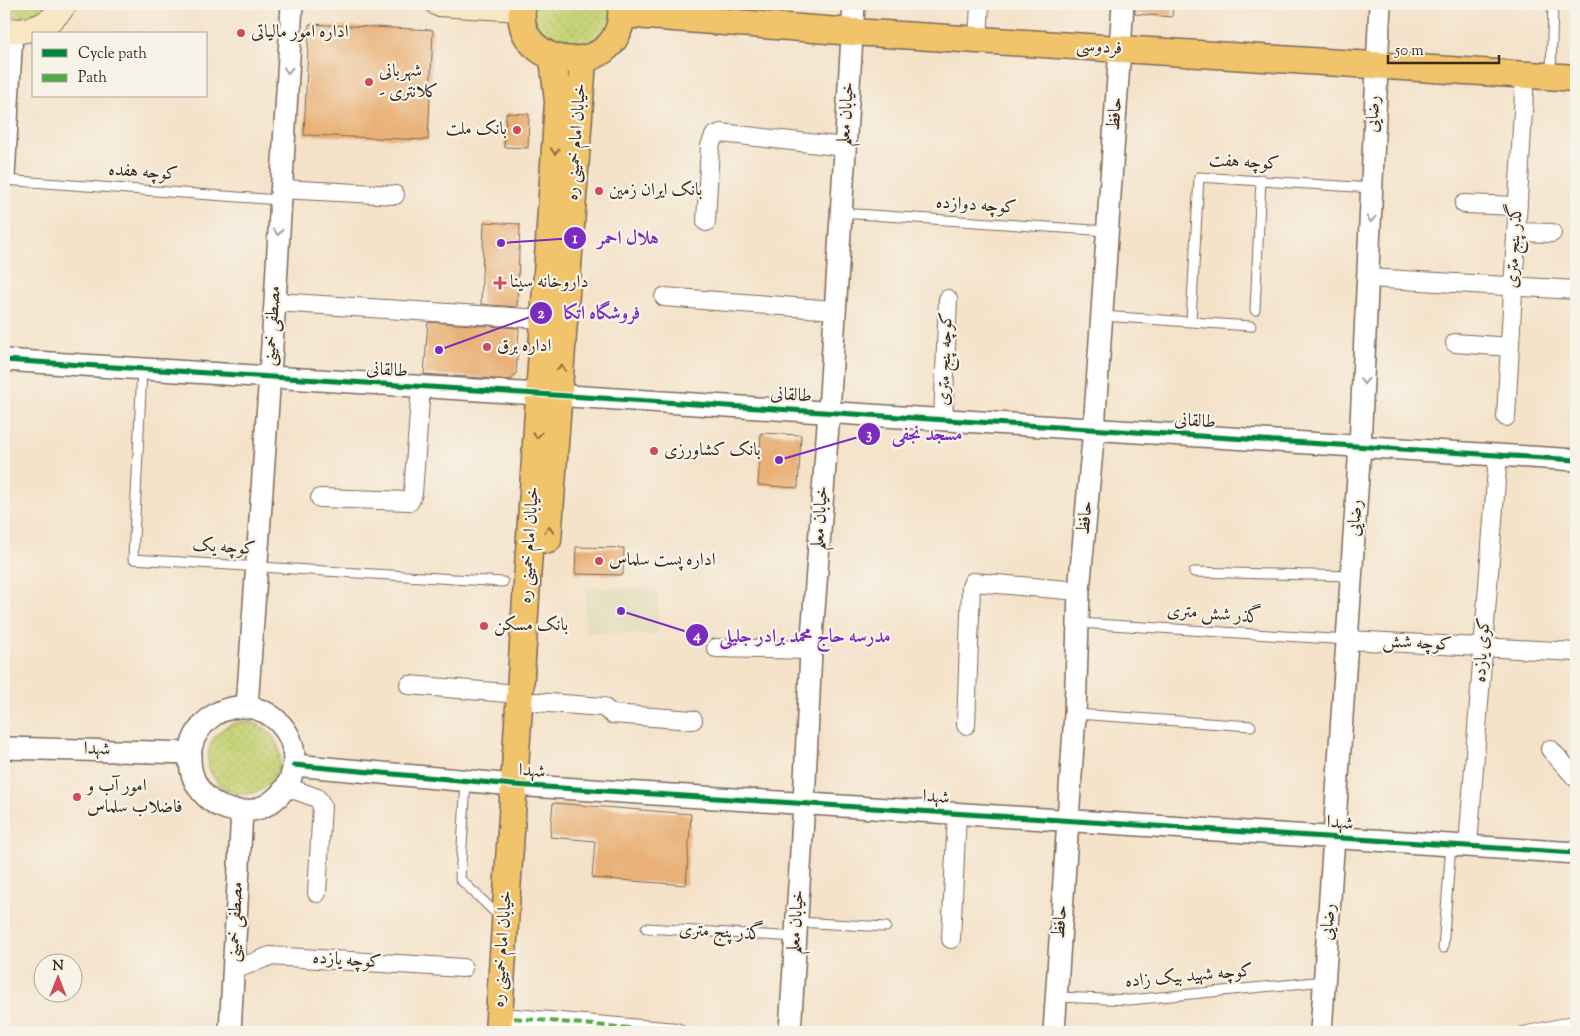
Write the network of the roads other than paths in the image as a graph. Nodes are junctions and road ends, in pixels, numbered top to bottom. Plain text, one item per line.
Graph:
1 (65, 4) edge
2 (292, 4) edge
3 (438, 4) edge
4 (854, 4) edge
5 (980, 4) edge
6 (1123, 4) edge
7 (1380, 4) edge
8 (1553, 4) edge
9 (522, 6) edge
10 (622, 9) edge
11 (8, 30) edge
12 (853, 32) junction
13 (978, 40) junction
14 (1120, 49) junction
15 (554, 58) junction
16 (583, 60) junction
17 (1376, 65) junction
18 (1525, 74) junction
19 (1551, 76) junction
20 (1576, 78) edge
21 (845, 147) junction
22 (4, 178) edge
23 (1260, 179) junction
24 (1372, 188) junction
25 (280, 194) junction
26 (396, 195) dead end
27 (1464, 204) dead end
28 (1518, 206) junction
29 (841, 213) junction
30 (706, 222) dead end
31 (1108, 231) junction
32 (1516, 232) junction
33 (1552, 233) dead end
34 (1369, 278) junction
35 (1513, 286) junction
36 (1576, 290) edge
37 (664, 296) dead end
38 (948, 298) dead end
39 (275, 302) junction
40 (834, 310) junction
41 (1255, 310) dead end
42 (1102, 316) junction
43 (544, 319) junction
44 (1191, 321) junction
45 (1251, 326) dead end
46 (1455, 344) dead end
47 (1510, 347) junction
48 (4, 360) edge
49 (142, 369) junction
50 (269, 377) junction
51 (421, 387) junction
52 (549, 395) junction
53 (829, 412) junction
54 (1506, 417) dead end
55 (943, 420) junction
56 (1094, 429) junction
57 (1360, 446) junction
58 (1498, 455) junction
59 (1576, 460) edge
60 (320, 498) dead end
61 (257, 567) junction
62 (1194, 572) dead end
63 (1352, 576) junction
64 (503, 582) dead end
65 (1079, 591) junction
66 (1078, 623) junction
67 (1348, 640) junction
68 (1483, 647) junction
69 (716, 648) dead end
70 (810, 650) junction
71 (1576, 652) edge
72 (408, 685) dead end
73 (528, 698) junction
74 (247, 707) junction
75 (1075, 714) junction
76 (693, 720) dead end
77 (966, 725) dead end
78 (1251, 726) dead end
79 (4, 748) edge
80 (1550, 749) dead end
81 (191, 753) junction
82 (294, 765) junction
83 (1576, 778) edge
84 (466, 780) junction
85 (522, 785) junction
86 (287, 787) junction
87 (804, 803) junction
88 (242, 811) junction
89 (957, 813) junction
90 (1068, 820) junction
91 (1334, 837) junction
92 (1460, 845) junction
93 (1576, 853) edge
94 (317, 893) dead end
95 (505, 921) junction
96 (886, 927) dead end
97 (646, 928) dead end
98 (797, 930) junction
99 (951, 939) dead end
100 (1443, 948) dead end
101 (463, 968) dead end
102 (234, 970) junction
103 (1325, 981) junction
104 (1056, 997) junction
105 (1576, 1020) edge
106 (508, 1028) edge
107 (230, 1032) edge
108 (676, 1032) edge
109 (790, 1032) edge
110 (1054, 1032) edge
111 (1321, 1032) edge
112 (1522, 1032) edge

1 - 11 main road
2 -> 25 street, مصطفی خمینی
3 - 9 main road
4 - 12 street, خیابان معلم
5 - 13 street
6 - 14 street, حافظ
7 - 17 street, رضایی
8 - 19 lane
9 - 15 main road
10 - 12 main road, فردوسی
10 - 16 main road
11 - 22 street
12 - 13 main road, فردوسی
12 - 21 street, خیابان معلم
13 - 14 main road, فردوسی
14 - 17 main road, فردوسی
14 - 31 street, حافظ
15 - 16 main road
15 -> 43 main road, خیابان امام خمینی ره
52 -> 16 main road, خیابان امام خمینی ره
17 - 18 main road, فردوسی
17 - 24 street, رضایی
18 - 19 main road, فردوسی
18 - 28 street, گذر پنج متری
19 - 20 main road, فردوسی
21 - 29 street, خیابان معلم
21 - 30 street
22 - 25 lane, کوچه هفده
23 - 24 lane, کوچه هفت
23 - 41 lane
23 - 44 lane, کوچه هفت
24 -> 34 street, رضایی
25 - 26 street
25 -> 39 street, مصطفی خمینی
27 - 28 street
28 - 32 street, گذر پنج متری
29 - 31 lane, کوچه دوازده
29 - 40 street, خیابان معلم
31 - 42 street, حافظ
32 - 33 street
32 - 35 street, گذر پنج متری
34 - 35 street
34 -> 57 street, رضایی
35 - 36 street
35 - 47 street, گذر پنج متری
37 - 40 street
38 - 55 street, کوچه پنج متری
39 - 43 street
39 - 50 street, مصطفی خمینی
40 - 53 street, خیابان معلم
42 - 44 lane
42 - 56 street, حافظ
43 - 52 main road, خیابان امام خمینی ره
44 - 45 lane
46 - 47 street
47 - 54 street, گذر پنج متری
48 - 49 street, طالقانی
49 - 50 street, طالقانی
49 - 61 lane, کوچه یک
50 - 51 street, طالقانی
50 - 61 street, مصطفی خمینی
51 - 52 street, طالقانی
51 - 60 street
52 - 53 street, طالقانی
52 - 73 main road, خیابان امام خمینی ره
53 - 55 street, طالقانی
53 - 70 street, خیابان معلم
55 - 56 street, طالقانی
56 - 57 street, طالقانی
56 - 65 street, حافظ
57 - 58 street, طالقانی
57 - 63 street, رضایی
58 - 59 street, طالقانی
58 - 68 street, کوی یازده
61 - 64 lane, کوچه یک
61 - 74 street, مصطفی خمینی
62 - 63 lane
63 - 67 street, رضایی
65 - 66 street, حافظ
65 - 77 street
66 - 67 lane, گذر شش متری
66 - 75 street, حافظ
67 - 68 street, کوچه شش
67 - 91 street, رضایی
68 - 71 street, کوچه شش
68 - 92 street, کوی یازده
69 - 70 street
70 - 87 street, خیابان معلم
72 - 73 street
73 - 76 street
73 - 85 main road, خیابان امام خمینی ره
74 - 81 street
74 - 82 street
75 - 78 lane
75 - 90 street, حافظ
79 - 81 street, شهدا
80 - 83 street
81 - 88 street
82 - 84 street, شهدا
82 - 86 street
84 - 85 street, شهدا
84 - 95 lane
85 - 87 street, شهدا
85 - 95 main road, خیابان امام خمینی ره
85 - 106 main road, خیابان امام خمینی ره
86 - 88 street
86 - 94 street
87 - 89 street, شهدا
87 - 98 street, خیابان معلم
88 - 102 street, مصطفی خمینی
89 - 90 street, شهدا
89 - 99 street
90 - 91 street, شهدا
90 - 104 street, حافظ
91 - 92 street, شهدا
91 - 103 street, رضایی
92 - 93 street, شهدا
92 - 100 lane
95 - 106 main road, خیابان امام خمینی ره
96 - 98 lane, گذر پنج متری
97 - 98 lane, گذر پنج متری
98 - 109 street, خیابان معلم
101 - 102 street, کوچه یازده
102 - 107 street, مصطفی خمینی
103 - 104 lane, کوچه شهید بیک زاده
103 - 111 street, رضایی
104 - 110 street, حافظ
105 - 112 lane
106 - 108 street

